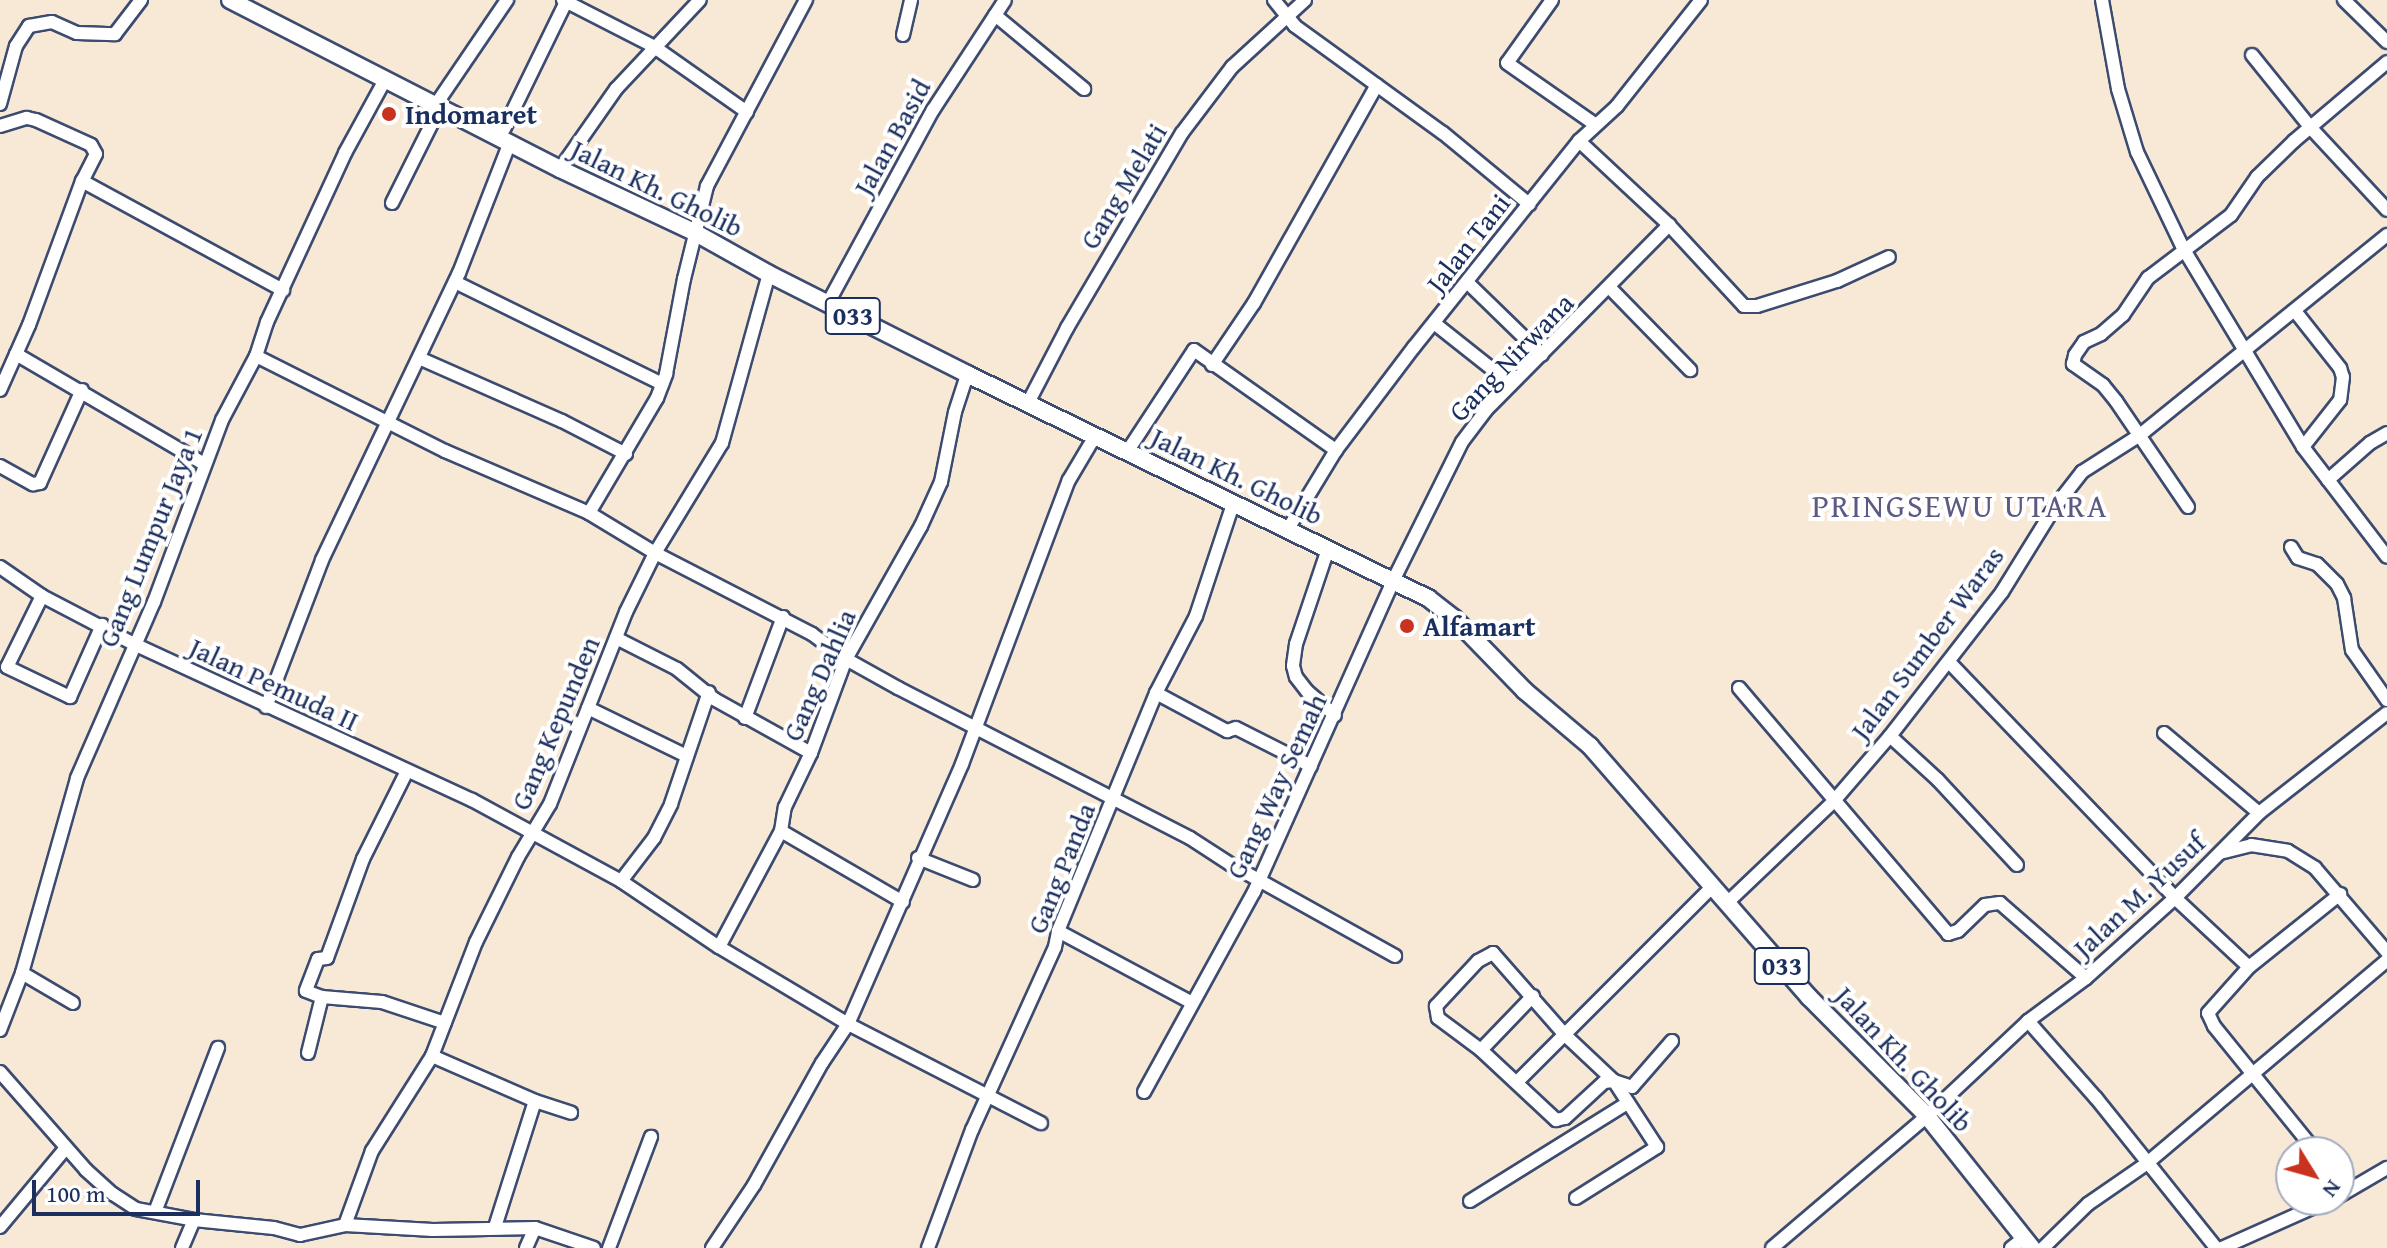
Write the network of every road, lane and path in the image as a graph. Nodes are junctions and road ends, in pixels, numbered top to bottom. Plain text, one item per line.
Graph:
1 (141, 0) edge
2 (507, 0) edge
3 (700, 0) edge
4 (806, 0) edge
5 (911, 0) edge
6 (1005, 0) edge
7 (1274, 0) edge
8 (1305, 0) edge
9 (1552, 0) edge
10 (1701, 0) edge
11 (2102, 0) edge
12 (2344, 0) edge
13 (235, 1) edge
14 (565, 1) edge
15 (995, 15) junction
16 (1288, 15) junction
17 (903, 35) dead end
18 (2387, 42) edge
19 (653, 46) junction
20 (2252, 55) dead end
21 (5, 62) edge
22 (2387, 62) edge
23 (386, 78) junction
24 (1377, 85) junction
25 (1084, 89) dead end
26 (437, 103) junction
27 (0, 104) edge
28 (747, 112) junction
29 (1596, 125) junction
30 (0, 126) edge
31 (2310, 127) junction
32 (507, 135) junction
33 (1579, 141) junction
34 (560, 169) junction
35 (82, 181) junction
36 (392, 203) dead end
37 (1529, 204) junction
38 (2387, 210) edge
39 (1669, 225) junction
40 (694, 232) junction
41 (2387, 235) edge
42 (2183, 248) junction
43 (1889, 257) dead end
44 (769, 274) junction
45 (455, 282) junction
46 (1468, 283) junction
47 (1610, 288) junction
48 (283, 290) junction
49 (828, 303) junction
50 (2295, 311) junction
51 (1434, 323) junction
52 (2243, 351) junction
53 (16, 354) junction
54 (1542, 355) junction
55 (256, 356) junction
56 (419, 358) junction
57 (1212, 365) junction
58 (1690, 370) dead end
59 (967, 374) junction
60 (662, 384) junction
61 (1511, 384) junction
62 (0, 390) edge
63 (82, 390) junction
64 (1028, 403) junction
65 (388, 421) junction
66 (2387, 433) edge
67 (2140, 435) junction
68 (1095, 436) junction
69 (2303, 447) junction
70 (1336, 450) junction
71 (1127, 452) junction
72 (626, 454) junction
73 (204, 464) junction
74 (0, 466) edge
75 (2328, 480) junction
76 (1233, 504) junction
77 (2188, 507) dead end
78 (589, 513) junction
79 (1288, 529) junction
80 (2291, 547) dead end
81 (1328, 549) junction
82 (655, 553) junction
83 (2387, 557) edge
84 (0, 567) edge
85 (1392, 583) junction
86 (42, 596) junction
87 (783, 617) junction
88 (102, 625) junction
89 (616, 638) junction
90 (134, 644) junction
91 (846, 659) junction
92 (1949, 662) junction
93 (1739, 688) dead end
94 (709, 692) junction
95 (1156, 693) junction
96 (2387, 700) edge
97 (266, 707) junction
98 (588, 708) junction
99 (2387, 713) edge
100 (1335, 715) junction
101 (745, 718) junction
102 (975, 730) junction
103 (2164, 733) dead end
104 (1890, 736) junction
105 (811, 753) junction
106 (687, 756) junction
107 (1311, 766) junction
108 (406, 773) junction
109 (1114, 801) junction
110 (1833, 802) junction
111 (2259, 813) junction
112 (781, 831) junction
113 (533, 835) junction
114 (2217, 854) junction
115 (918, 858) junction
116 (2017, 865) dead end
117 (973, 880) dead end
118 (1260, 880) junction
119 (621, 881) junction
120 (1711, 888) junction
121 (2340, 894) junction
122 (2175, 898) junction
123 (903, 902) junction
124 (1728, 902) junction
125 (1058, 931) junction
126 (719, 947) junction
127 (2387, 952) edge
128 (1395, 956) dead end
129 (2387, 960) edge
130 (2249, 967) junction
131 (22, 973) junction
132 (2086, 978) junction
133 (1533, 996) junction
134 (322, 997) junction
135 (73, 1003) dead end
136 (1192, 1003) junction
137 (2028, 1021) junction
138 (445, 1023) junction
139 (848, 1024) junction
140 (0, 1030) edge
141 (1565, 1035) junction
142 (1672, 1041) dead end
143 (218, 1048) dead end
144 (1481, 1050) junction
145 (308, 1053) dead end
146 (432, 1056) junction
147 (0, 1072) edge
148 (2254, 1074) junction
149 (1614, 1081) junction
150 (1517, 1082) junction
151 (1144, 1092) dead end
152 (987, 1094) junction
153 (535, 1101) junction
154 (1626, 1104) junction
155 (571, 1113) dead end
156 (1927, 1116) junction
157 (1041, 1123) dead end
158 (2303, 1136) edge
159 (651, 1137) dead end
160 (65, 1149) junction
161 (2146, 1164) junction
162 (2387, 1168) edge
163 (2355, 1187) edge
164 (1576, 1198) dead end
165 (1470, 1201) dead end
166 (155, 1212) junction
167 (2293, 1216) edge
168 (194, 1220) junction
169 (345, 1225) junction
170 (0, 1227) edge
171 (495, 1227) junction
172 (535, 1228) junction
173 (299, 1242) edge
174 (1787, 1243) edge
175 (2022, 1245) edge
176 (182, 1248) edge
177 (526, 1248) edge
178 (594, 1248) edge
179 (609, 1248) edge
180 (712, 1248) edge
181 (928, 1248) edge
182 (1772, 1248) edge
183 (2043, 1248) edge
184 (2219, 1248) edge

1 - 21 street
2 - 26 street
3 - 19 street
4 - 28 street
5 - 17 street
6 - 15 street, Jalan Basid
7 - 16 street
8 - 16 street, Gang Melati
9 - 29 street
10 - 29 street, Jalan Tani
11 - 42 street
12 - 18 street
13 - 23 main road, Jalan Kh. Gholib / 033
14 - 19 street
14 - 32 street
15 - 25 street
15 - 49 street, Jalan Basid
16 - 24 street
16 - 64 street, Gang Melati
19 - 28 street
19 - 34 street
20 - 31 street
21 - 27 street
22 - 31 street
23 - 26 main road, Jalan Kh. Gholib / 033
23 - 48 street, Gang Lumpur Jaya 1
24 - 37 street
24 - 57 street
26 - 32 main road, Jalan Kh. Gholib / 033
26 - 36 street
28 - 40 street
29 - 33 street, Jalan Tani
30 - 35 street
31 - 38 street
31 - 42 street
32 - 34 main road, Jalan Kh. Gholib / 033
32 - 45 street
33 - 37 street, Jalan Tani
33 - 39 street
34 - 40 main road, Jalan Kh. Gholib / 033
35 - 48 street
35 - 53 street
37 - 46 street, Jalan Tani
39 - 43 street
39 - 47 street, Gang Nirwana
40 - 44 main road, Jalan Kh. Gholib / 033
40 - 60 street
41 - 50 street, Jalan Sumber Waras
42 - 52 street
42 - 67 street
44 - 49 main road, Jalan Kh. Gholib / 033
44 - 82 street, Gang Kepunden
45 - 56 street
45 - 60 street
46 - 51 street, Jalan Tani
46 - 54 street
47 - 54 street, Gang Nirwana
47 - 58 street
48 - 55 street, Gang Lumpur Jaya 1
49 - 59 main road, Jalan Kh. Gholib / 033
50 - 52 street, Jalan Sumber Waras
50 - 69 street
51 - 61 street
51 - 70 street, Jalan Tani
52 - 67 street, Jalan Sumber Waras
52 - 69 street
53 - 62 street
53 - 63 street
54 - 61 street, Gang Nirwana
55 - 65 street
55 - 73 street, Gang Lumpur Jaya 1
56 - 65 street
56 - 72 street
57 - 70 street
57 - 71 street
59 - 64 main road, Jalan Kh. Gholib / 033
59 - 91 street, Gang Dahlia
60 - 72 street
61 - 85 street, Gang Nirwana
63 - 73 street
63 - 74 street
64 - 68 main road, Jalan Kh. Gholib / 033
65 - 78 street
65 - 97 street
66 - 75 street
67 - 77 street
67 - 92 street, Jalan Sumber Waras
68 - 71 main road, Jalan Kh. Gholib / 033
68 - 102 street
69 - 75 street
70 - 79 street, Jalan Tani
71 - 76 main road, Jalan Kh. Gholib / 033
72 - 78 street
73 - 90 street, Gang Lumpur Jaya 1
75 - 83 street
76 - 79 main road, Jalan Kh. Gholib / 033
76 - 95 street, Gang Panda
78 - 82 street
79 - 81 main road, Jalan Kh. Gholib / 033
80 - 96 street
81 - 85 main road, Jalan Kh. Gholib / 033
81 - 100 street
82 - 87 street
82 - 89 street, Gang Kepunden
84 - 86 street, Jalan Pemuda II
85 - 100 street, Gang Way Semah
85 - 120 main road, Jalan Kh. Gholib / 033
86 - 88 street, Jalan Pemuda II
86 - 88 street
87 - 91 street
87 - 101 street
88 - 90 street, Jalan Pemuda II
89 - 94 street
89 - 98 street, Gang Kepunden
90 - 97 street, Jalan Pemuda II
90 - 131 street, Gang Lumpur Jaya 1
91 - 102 street
91 - 105 street, Gang Dahlia
92 - 104 street, Jalan Sumber Waras
92 - 122 street
93 - 110 street
94 - 101 street
94 - 106 street
95 - 107 street
95 - 109 street, Gang Panda
97 - 108 street, Jalan Pemuda II
98 - 106 street
98 - 113 street, Gang Kepunden
99 - 111 street, Jalan M. Yusuf
100 - 107 street, Gang Way Semah
101 - 105 street
102 - 109 street
102 - 115 street
103 - 111 street
104 - 110 street, Jalan Sumber Waras
104 - 116 street
105 - 112 street, Gang Dahlia
106 - 119 street
107 - 118 street, Gang Way Semah
108 - 113 street, Jalan Pemuda II
108 - 134 street
109 - 118 street
109 - 125 street, Gang Panda
110 - 124 street, Jalan Sumber Waras
110 - 132 street
111 - 114 street, Jalan M. Yusuf
112 - 123 street
112 - 126 street, Gang Dahlia
113 - 119 street, Jalan Pemuda II
113 - 138 street, Gang Kepunden
114 - 121 street
114 - 122 street, Jalan M. Yusuf
115 - 117 street
115 - 123 street
118 - 128 street
118 - 136 street, Gang Way Semah
119 - 126 street, Jalan Pemuda II
120 - 124 main road, Jalan Kh. Gholib / 033
120 - 141 street
121 - 127 street
121 - 130 street
122 - 130 street
122 - 132 street, Jalan M. Yusuf
123 - 139 street
124 - 156 main road, Jalan Kh. Gholib / 033
125 - 136 street
125 - 152 street, Gang Panda
126 - 139 street, Jalan Pemuda II
129 - 148 street
130 - 148 street
131 - 135 street
131 - 140 street, Gang Lumpur Jaya 1
132 - 137 street, Jalan M. Yusuf
133 - 141 street
133 - 144 street
133 - 144 street
134 - 138 street
134 - 145 street
136 - 151 street, Gang Way Semah
137 - 156 street, Jalan M. Yusuf
137 - 161 street
138 - 146 street, Gang Kepunden
139 - 152 street, Jalan Pemuda II
139 - 180 street
141 - 149 street
141 - 150 street
142 - 149 street
143 - 166 street
144 - 150 street
146 - 153 street
146 - 169 street, Gang Kepunden
147 - 160 street
148 - 158 street
148 - 161 street
149 - 150 street
149 - 154 street
152 - 157 street, Jalan Pemuda II
152 - 181 street, Gang Panda
153 - 155 street
153 - 171 street
154 - 164 street
154 - 165 street
156 - 174 street, Jalan M. Yusuf
156 - 175 main road, Jalan Kh. Gholib / 033
159 - 179 street
160 - 166 street
160 - 170 street
161 - 183 street
161 - 184 street
162 - 163 street
166 - 168 street
167 - 184 street
168 - 173 street
168 - 176 street
169 - 171 street
169 - 173 street
171 - 172 street
172 - 177 street
172 - 178 street
174 - 182 street, Jalan M. Yusuf

